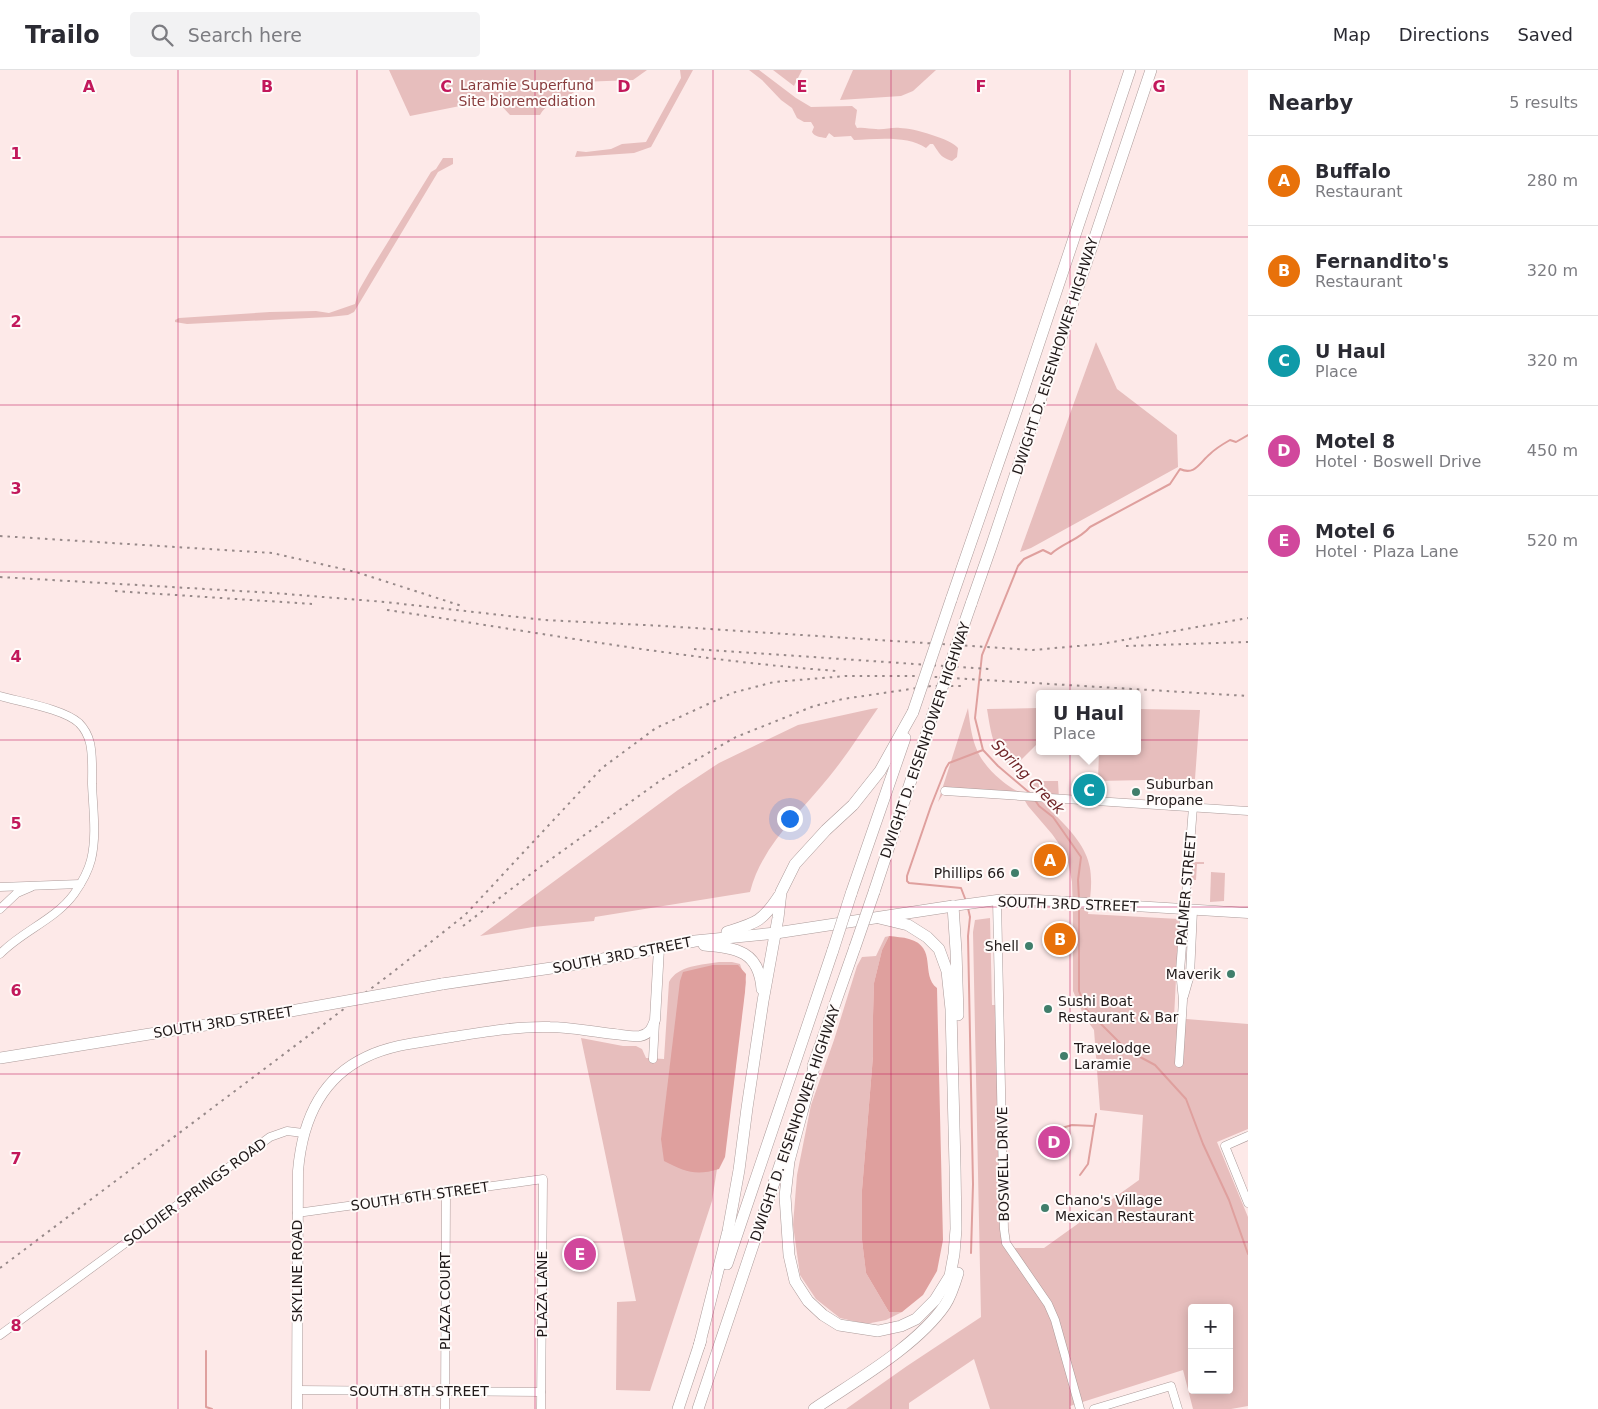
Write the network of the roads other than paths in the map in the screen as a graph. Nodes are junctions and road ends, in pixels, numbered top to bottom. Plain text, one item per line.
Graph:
1 (1130, 70) edge
2 (1151, 70) edge
3 (0, 696) edge
4 (913, 712) junction
5 (945, 791) dead end
6 (1193, 807) junction
7 (1248, 811) edge
8 (38, 884) junction
9 (80, 884) junction
10 (0, 887) edge
11 (781, 892) junction
12 (997, 900) junction
13 (962, 905) junction
14 (0, 909) edge
15 (1188, 910) junction
16 (1248, 914) edge
17 (879, 918) junction
18 (776, 933) junction
19 (706, 940) junction
20 (685, 943) junction
21 (659, 948) junction
22 (0, 954) edge
23 (763, 1001) junction
24 (951, 1009) junction
25 (655, 1020) junction
26 (0, 1058) edge
27 (654, 1059) dead end
28 (816, 1060) junction
29 (1179, 1063) dead end
30 (303, 1133) junction
31 (1248, 1136) edge
32 (543, 1180) joint
33 (446, 1193) junction
34 (1248, 1203) edge
35 (297, 1213) junction
36 (0, 1335) edge
37 (699, 1346) junction
38 (297, 1390) junction
39 (445, 1392) junction
40 (541, 1392) junction
41 (297, 1409) edge
42 (445, 1409) edge
43 (541, 1409) edge
44 (678, 1409) edge
45 (698, 1409) edge
46 (814, 1409) edge
47 (1080, 1409) edge
48 (1094, 1409) edge
49 (1178, 1409) edge

1 - 4 highway, DWIGHT D. EISENHOWER HIGHWAY, bridge
2 - 28 highway, DWIGHT D. EISENHOWER HIGHWAY, bridge
3 - 9 street
4 - 11 highway
4 - 37 highway, DWIGHT D. EISENHOWER HIGHWAY, bridge
5 - 6 street
6 - 7 street
6 - 15 street, PALMER STREET
8 - 9 street
8 - 10 street
8 - 14 street
9 - 22 street
11 - 18 highway
11 - 19 highway
12 - 13 main road, SOUTH 3RD STREET
12 - 15 main road, SOUTH 3RD STREET
12 - 47 street, BOSWELL DRIVE
13 - 17 highway, SOUTH 3RD STREET
13 - 24 highway
13 - 46 highway
15 - 16 main road, SOUTH 3RD STREET
15 - 29 street, PALMER STREET
17 - 18 highway, SOUTH 3RD STREET
17 - 24 highway
18 - 19 highway, SOUTH 3RD STREET
18 - 23 highway
19 - 20 highway, SOUTH 3RD STREET
20 - 21 highway, SOUTH 3RD STREET
20 - 23 highway
21 - 25 main road
21 - 26 highway, SOUTH 3RD STREET, bridge
23 - 37 highway
24 - 28 highway
25 - 27 street
25 - 30 main road
28 - 45 highway, DWIGHT D. EISENHOWER HIGHWAY
30 - 35 main road, SKYLINE ROAD
30 - 36 street, SOLDIER SPRINGS ROAD
31 - 34 street
32 - 33 street, SOUTH 6TH STREET
32 - 40 street, PLAZA LANE
33 - 35 street, SOUTH 6TH STREET
33 - 39 street, PLAZA COURT
35 - 38 main road, SKYLINE ROAD
37 - 44 highway, DWIGHT D. EISENHOWER HIGHWAY
38 - 39 street, SOUTH 8TH STREET
38 - 41 main road, SKYLINE ROAD
39 - 40 street, SOUTH 8TH STREET
39 - 42 street, PLAZA COURT
40 - 43 street, PLAZA LANE
48 - 49 street

